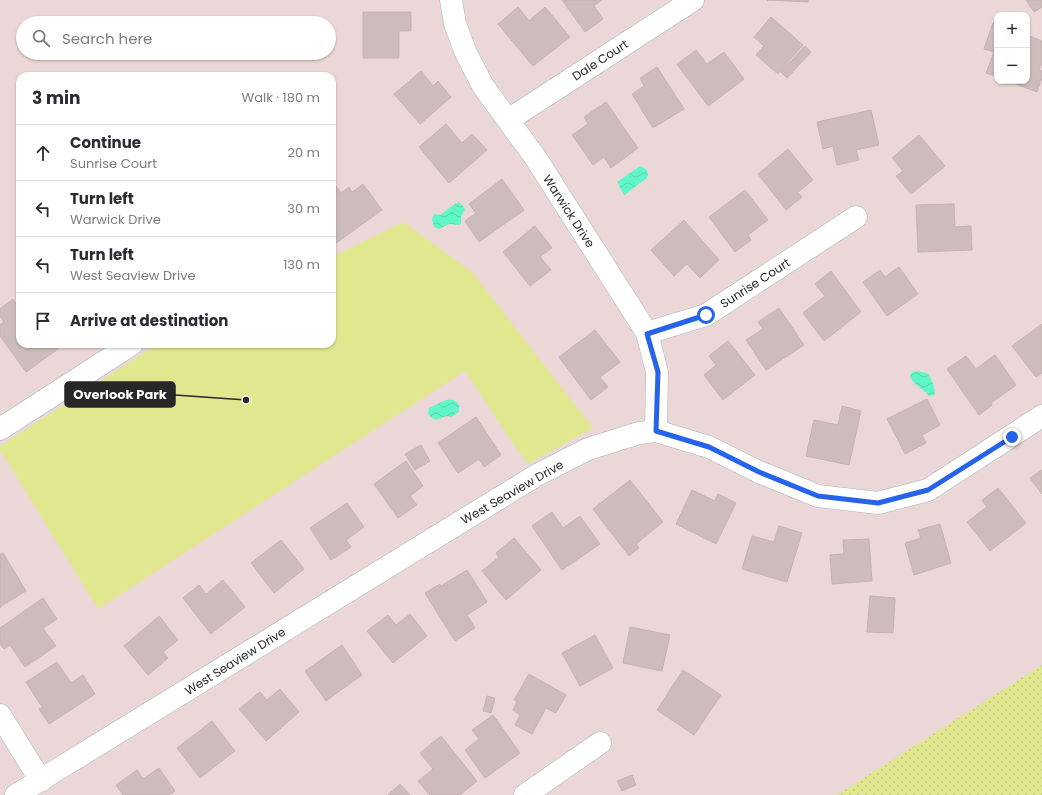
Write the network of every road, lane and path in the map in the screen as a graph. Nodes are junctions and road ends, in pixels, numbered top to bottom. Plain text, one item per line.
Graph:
1 (450, 0) edge
2 (693, 0) edge
3 (508, 120) junction
4 (856, 217) dead end
5 (647, 334) junction
6 (126, 348) edge
7 (1042, 416) edge
8 (0, 429) edge
9 (656, 431) junction
10 (0, 715) edge
11 (600, 743) dead end
12 (41, 781) junction
13 (16, 795) edge
14 (525, 795) edge

1 - 3 street, Warwick Drive
2 - 3 street, Dale Court
3 - 5 street, Warwick Drive
4 - 5 street, Sunrise Court
5 - 9 street, Warwick Drive
6 - 8 street
7 - 9 street, West Seaview Drive
9 - 12 street, West Seaview Drive
10 - 12 street
11 - 14 street
12 - 13 street, West Seaview Drive

